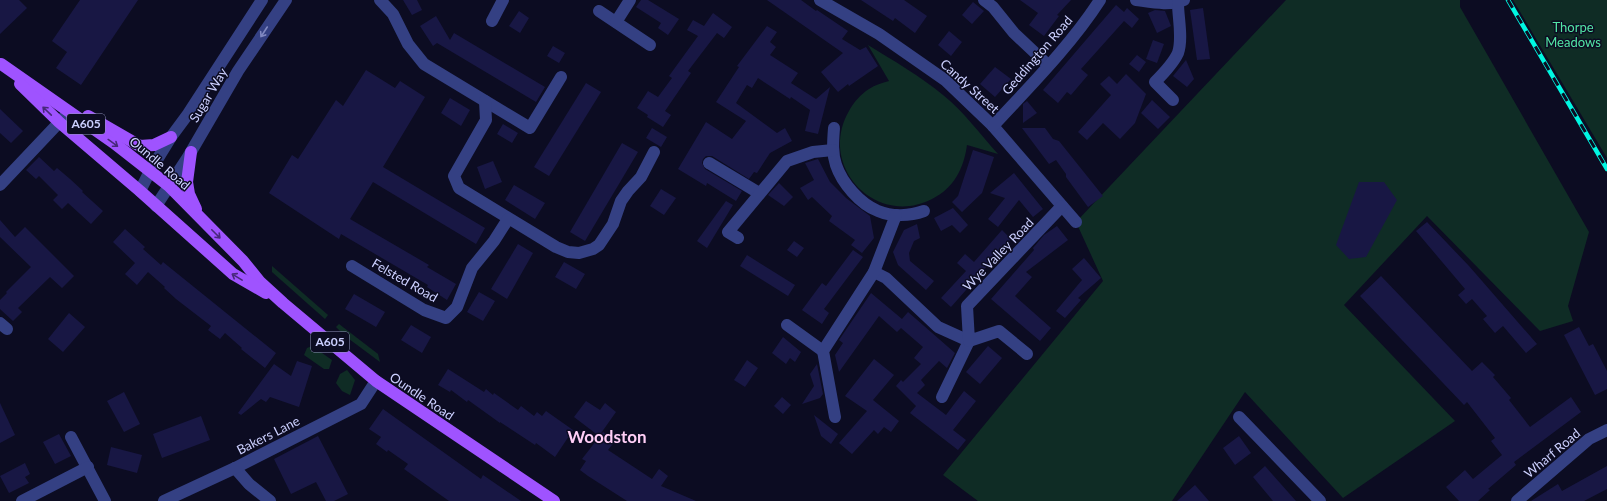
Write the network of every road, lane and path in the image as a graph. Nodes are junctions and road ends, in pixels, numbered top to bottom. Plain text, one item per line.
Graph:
1 (262, 0) edge
2 (286, 0) edge
3 (380, 0) edge
4 (503, 0) edge
5 (630, 0) edge
6 (820, 0) edge
7 (984, 0) edge
8 (1100, 0) edge
9 (1136, 0) edge
10 (1182, 1) edge
11 (599, 11) dead end
12 (492, 21) dead end
13 (616, 22) junction
14 (650, 45) dead end
15 (1, 63) edge
16 (1048, 65) junction
17 (561, 78) dead end
18 (1173, 100) dead end
19 (485, 101) junction
20 (69, 112) junction
21 (59, 122) junction
22 (994, 126) junction
23 (834, 128) dead end
24 (171, 137) junction
25 (833, 150) junction
26 (191, 152) junction
27 (654, 152) dead end
28 (709, 163) dead end
29 (150, 171) junction
30 (0, 185) edge
31 (169, 186) junction
32 (140, 191) junction
33 (759, 193) junction
34 (156, 206) junction
35 (1062, 206) junction
36 (924, 211) dead end
37 (896, 215) junction
38 (508, 218) junction
39 (201, 219) junction
40 (1076, 222) dead end
41 (738, 238) dead end
42 (352, 266) dead end
43 (874, 272) junction
44 (283, 303) junction
45 (787, 325) dead end
46 (969, 341) junction
47 (823, 351) junction
48 (1027, 354) dead end
49 (376, 381) junction
50 (942, 397) dead end
51 (1239, 417) dead end
52 (835, 418) dead end
53 (1607, 430) edge
54 (71, 437) dead end
55 (88, 467) junction
56 (235, 468) junction
57 (22, 501) edge
58 (105, 501) edge
59 (164, 501) edge
60 (270, 501) edge
61 (554, 501) edge
62 (1320, 501) edge
63 (1517, 501) edge

1 - 24 street, Sugar Way
2 -> 26 street, Sugar Way
3 - 19 street
4 - 12 street
5 - 13 street
6 - 22 street, Candy Street
7 - 16 street
8 - 16 street, Geddington Road
9 - 10 street
10 - 18 street
11 - 13 street
13 - 14 street
15 - 20 main road, Oundle Road / A605
21 -> 15 main road, Oundle Road / A605
15 - 24 main road
16 - 22 street, Geddington Road
17 - 19 street
19 - 38 street
20 - 21 street
20 -> 29 main road, Oundle Road / A605
21 - 30 street
21 - 32 main road, Oundle Road / A605
22 - 35 street, Candy Street
23 - 25 street
24 - 29 street, Sugar Way
25 - 33 street
25 - 37 street
26 - 31 street, Sugar Way
26 - 39 main road
27 - 38 street
28 - 33 street
29 - 31 main road, Oundle Road / A605
29 - 32 street, Sugar Way
31 - 34 street, Sugar Way
31 - 39 main road, Oundle Road / A605
32 - 34 main road, Oundle Road / A605
33 - 41 street
44 -> 34 main road, Oundle Road / A605
35 - 40 street, Candy Street
35 - 46 street, Wye Valley Road
36 - 37 street
37 - 43 street
38 - 42 street, Felsted Road
39 -> 44 main road, Oundle Road / A605
43 - 46 street
43 - 47 street
44 - 49 main road, Oundle Road / A605
45 - 47 street
46 - 48 street
46 - 50 street
47 - 52 street
49 - 56 street, Bakers Lane
49 - 61 main road, Oundle Road / A605
51 - 62 street
53 - 63 street, Wharf Road
54 - 55 street
55 - 57 street
55 - 58 street
56 - 59 street, Bakers Lane
56 - 60 street

